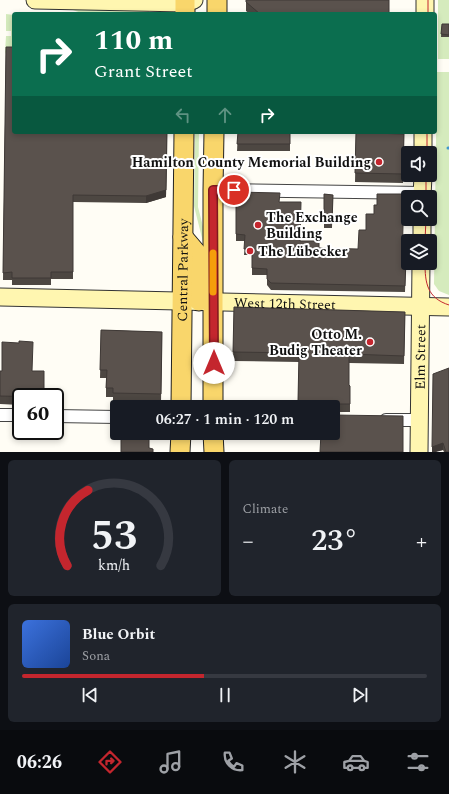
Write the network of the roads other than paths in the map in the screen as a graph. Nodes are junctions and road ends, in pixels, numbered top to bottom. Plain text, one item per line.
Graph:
1 (34, 0) edge
2 (217, 0) edge
3 (425, 0) edge
4 (187, 4) edge
5 (217, 12) edge
6 (425, 12) edge
7 (184, 134) edge
8 (214, 134) edge
9 (423, 134) edge
10 (423, 146) edge
11 (213, 190) junction
12 (401, 194) edge
13 (421, 270) edge
14 (0, 298) edge
15 (198, 301) junction
16 (420, 306) junction
17 (449, 307) edge
18 (182, 400) edge
19 (212, 400) edge
20 (0, 415) edge
21 (12, 415) edge
22 (64, 416) edge
23 (110, 417) edge
24 (377, 420) edge
25 (419, 420) junction
26 (181, 440) edge
27 (213, 440) edge
28 (180, 452) edge
29 (214, 452) edge
30 (418, 452) edge

1 - 4 street
2 - 5 main road
3 - 6 street
7 - 15 main road, Central Parkway
8 - 11 main road, Central Parkway
9 - 10 street
11 - 12 street
11 - 15 main road, Central Parkway
13 - 16 street, Elm Street
14 - 15 street, West 12th Street
15 - 16 street, West 12th Street
15 - 18 main road, Central Parkway
15 - 19 main road, Central Parkway
16 - 17 street, West 12th Street
16 - 25 street, Elm Street
20 - 21 street
22 - 23 street
24 - 25 street
25 - 30 street, Elm Street
26 - 28 main road
27 - 29 main road

